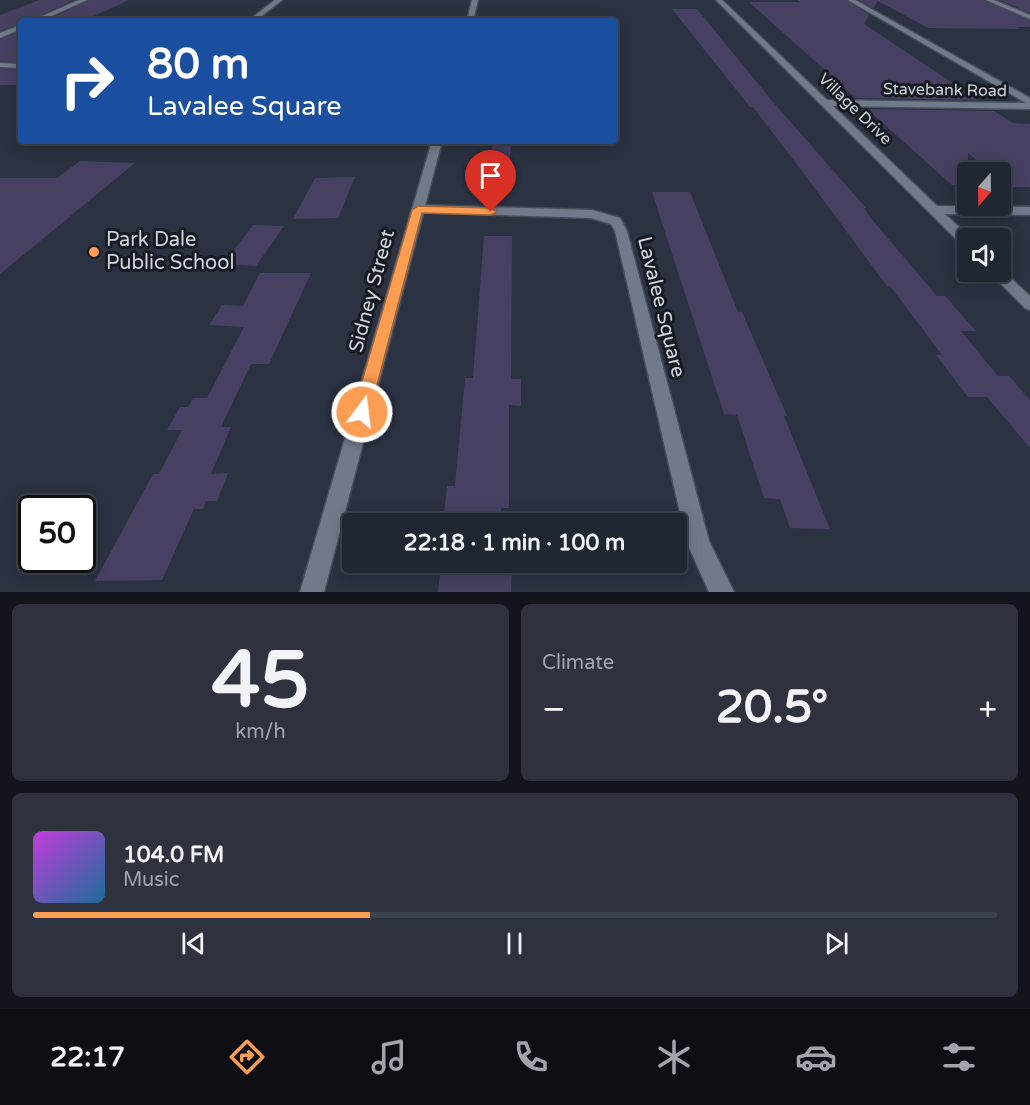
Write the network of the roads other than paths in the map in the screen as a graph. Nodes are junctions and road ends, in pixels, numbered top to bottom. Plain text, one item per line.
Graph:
1 (84, 0) edge
2 (279, 0) edge
3 (475, 0) edge
4 (719, 0) edge
5 (850, 0) edge
6 (989, 0) edge
7 (1030, 17) edge
8 (41, 18) edge
9 (256, 18) edge
10 (471, 18) edge
11 (18, 28) edge
12 (0, 36) edge
13 (0, 65) edge
14 (18, 66) edge
15 (824, 103) junction
16 (1030, 104) edge
17 (435, 144) edge
18 (418, 210) junction
19 (934, 210) junction
20 (1030, 212) edge
21 (957, 232) edge
22 (1006, 282) edge
23 (1030, 305) edge
24 (312, 592) edge
25 (723, 592) edge

1 - 8 street
2 - 9 street
3 - 10 street
4 - 15 street, Village Drive
5 - 16 street
6 - 7 street
11 - 12 street
13 - 14 street
15 - 16 street, Stavebank Road
15 - 19 street, Village Drive
17 - 18 street, Sidney Street
18 - 24 street, Sidney Street
18 - 25 street, Lavalee Square
19 - 20 street
19 - 21 street, Village Drive
22 - 23 street

